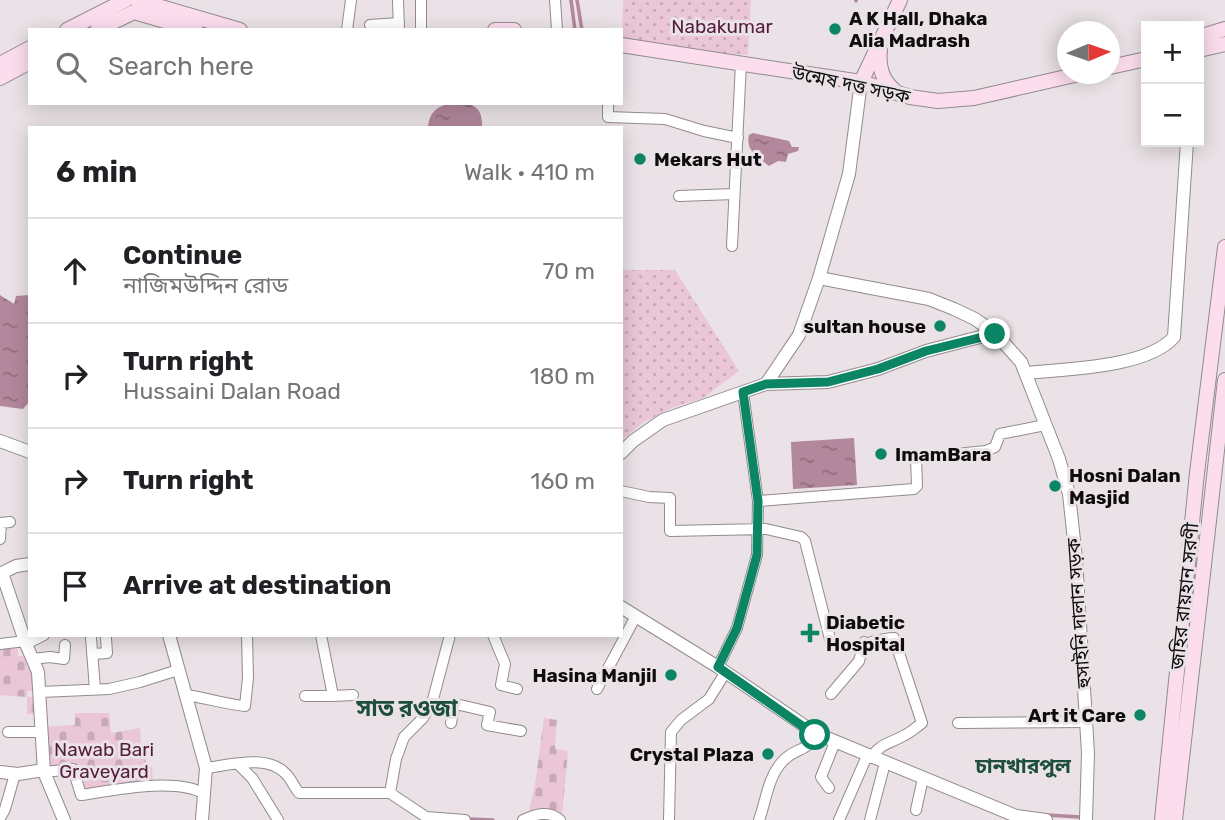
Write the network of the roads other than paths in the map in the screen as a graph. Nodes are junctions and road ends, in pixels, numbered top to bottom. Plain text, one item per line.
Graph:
1 (351, 0) edge
2 (398, 0) edge
3 (421, 0) edge
4 (555, 0) edge
5 (900, 0) edge
6 (128, 6) edge
7 (370, 24) edge
8 (399, 26) edge
9 (71, 28) edge
10 (100, 28) edge
11 (189, 28) edge
12 (231, 28) edge
13 (347, 28) edge
14 (420, 28) edge
15 (557, 28) edge
16 (1225, 29) edge
17 (1204, 35) edge
18 (882, 39) junction
19 (1225, 44) edge
20 (623, 46) edge
21 (28, 49) edge
22 (1204, 49) edge
23 (1141, 60) edge
24 (28, 63) edge
25 (741, 63) junction
26 (0, 64) edge
27 (1120, 65) edge
28 (0, 78) edge
29 (1057, 79) edge
30 (861, 82) junction
31 (897, 93) junction
32 (609, 122) edge
33 (738, 138) junction
34 (1187, 147) edge
35 (734, 194) junction
36 (679, 196) dead end
37 (732, 246) dead end
38 (1225, 247) edge
39 (819, 278) junction
40 (995, 334) junction
41 (1026, 373) junction
42 (1225, 380) edge
43 (766, 384) junction
44 (743, 392) junction
45 (1045, 425) junction
46 (0, 441) edge
47 (28, 451) edge
48 (623, 451) edge
49 (623, 491) edge
50 (758, 501) junction
51 (10, 522) dead end
52 (758, 530) junction
53 (0, 539) edge
54 (28, 564) edge
55 (1, 573) edge
56 (623, 608) edge
57 (636, 616) junction
58 (39, 637) edge
59 (170, 637) edge
60 (247, 637) edge
61 (321, 637) edge
62 (449, 637) edge
63 (494, 637) edge
64 (91, 638) dead end
65 (106, 638) dead end
66 (26, 642) junction
67 (864, 642) junction
68 (0, 644) edge
69 (65, 645) dead end
70 (94, 654) junction
71 (32, 659) junction
72 (178, 670) junction
73 (722, 670) junction
74 (95, 689) junction
75 (517, 689) dead end
76 (597, 689) dead end
77 (41, 692) junction
78 (831, 694) dead end
79 (186, 695) junction
80 (353, 695) dead end
81 (305, 696) dead end
82 (333, 696) junction
83 (432, 702) junction
84 (454, 708) junction
85 (1086, 722) junction
86 (451, 723) dead end
87 (958, 723) dead end
88 (8, 732) dead end
89 (41, 732) junction
90 (521, 732) dead end
91 (816, 734) junction
92 (835, 742) junction
93 (869, 757) junction
94 (826, 763) dead end
95 (886, 763) junction
96 (238, 764) junction
97 (206, 768) junction
98 (44, 771) junction
99 (0, 772) edge
100 (15, 774) junction
101 (923, 778) junction
102 (205, 794) junction
103 (394, 795) junction
104 (916, 810) dead end
105 (0, 818) edge
106 (760, 818) edge
107 (1016, 818) edge
108 (426, 819) edge
109 (527, 819) edge
110 (64, 820) edge
111 (202, 820) edge
112 (278, 820) edge
113 (465, 820) edge
114 (560, 820) edge
115 (668, 820) edge
116 (839, 820) edge
117 (870, 820) edge
118 (1046, 820) edge
119 (1086, 820) edge
120 (1164, 820) edge
121 (1173, 820) edge

1 - 13 street
2 - 8 street
3 - 14 street
4 - 15 street
5 - 18 main road
6 - 9 main road
6 - 10 main road
6 - 11 main road
6 - 12 main road
7 - 8 street
16 - 17 main road
18 - 30 main road
18 - 31 main road
19 - 22 main road
20 - 25 main road, উন্মেষ দত্ত সড়ক
21 - 26 main road
23 - 27 main road
24 - 28 main road
25 - 30 main road, উন্মেষ দত্ত সড়ক
25 - 33 street
29 - 31 main road, উন্মেষ দত্ত সড়ক
30 - 31 main road, উন্মেষ দত্ত সড়ক
30 - 39 street
32 - 33 street
33 - 35 street
34 - 41 street
35 - 36 street
35 - 37 street
38 - 120 main road, জহির রায়হান সরণী
39 - 40 street, হুসাইনি দালান সড়ক
39 - 43 street
40 - 41 street, হুসাইনি দালান সড়ক
40 - 43 street
41 - 45 street, হুসাইনি দালান সড়ক
42 - 121 main road
43 - 44 street
44 - 48 street
44 - 50 street
45 - 50 street
45 - 85 street, হুসাইনি দালান সড়ক
46 - 47 street
49 - 52 street
50 - 52 street
51 - 53 street
52 - 67 street
52 - 73 street
54 - 55 street
55 - 66 street
56 - 57 street
57 - 73 street
57 - 76 street
58 - 66 street
59 - 72 street
60 - 79 street
61 - 82 street
62 - 83 street
63 - 75 street
64 - 70 street
65 - 70 street
66 - 68 street
66 - 71 street
67 - 78 street
67 - 93 street
69 - 71 street
70 - 74 street
71 - 77 street
72 - 74 street
72 - 79 street
73 - 91 street
73 - 115 street
74 - 77 street
77 - 89 street
79 - 97 street
80 - 82 street
81 - 82 street
83 - 84 street
83 - 103 street
84 - 86 street
84 - 90 street
85 - 87 street
85 - 119 street, হুসাইনি দালান সড়ক
88 - 89 street
89 - 98 street
91 - 92 street
91 - 106 street
92 - 93 street
92 - 94 street
93 - 95 street
93 - 116 street
95 - 101 street
95 - 117 street
96 - 97 street
96 - 103 street
96 - 112 street
97 - 102 street
98 - 100 street
98 - 102 street
98 - 110 street
99 - 100 street
100 - 105 street
101 - 104 street
101 - 107 street
102 - 111 street
103 - 108 street
107 - 118 street
108 - 113 street
109 - 114 street
120 - 121 main road

